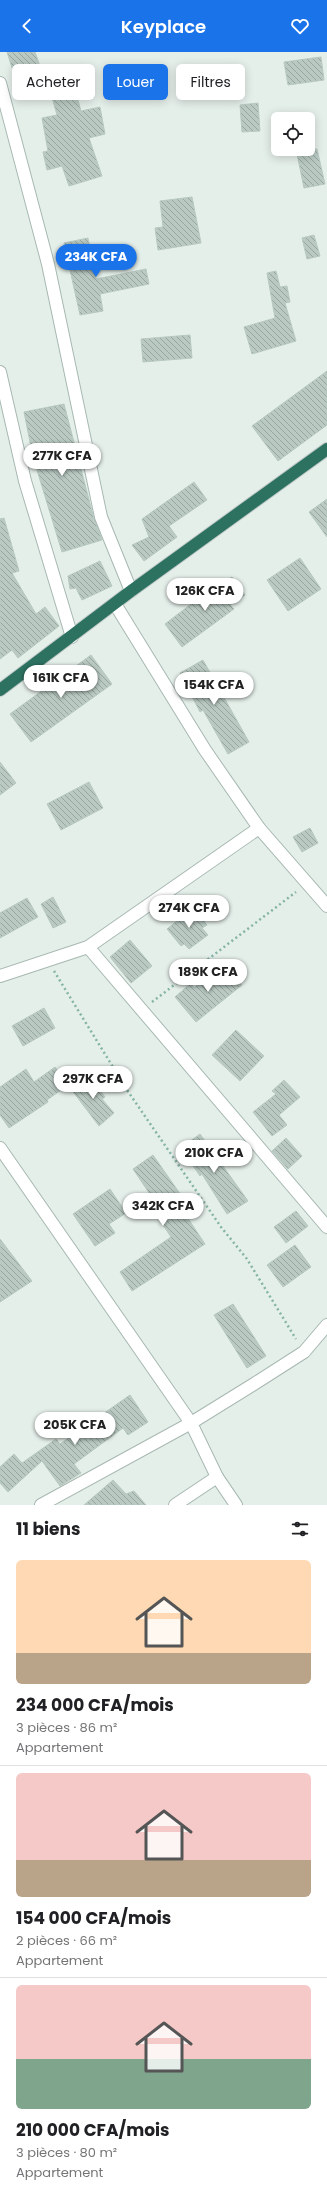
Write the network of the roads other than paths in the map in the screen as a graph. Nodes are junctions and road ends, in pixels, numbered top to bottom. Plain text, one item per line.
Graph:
1 (0, 83) edge
2 (0, 372) edge
3 (327, 449) edge
4 (131, 591) junction
5 (115, 604) junction
6 (72, 636) junction
7 (0, 690) edge
8 (259, 828) junction
9 (325, 901) edge
10 (88, 947) junction
11 (0, 976) edge
12 (0, 1148) edge
13 (327, 1227) edge
14 (327, 1325) edge
15 (191, 1423) junction
16 (217, 1477) junction
17 (41, 1505) edge
18 (175, 1505) edge
19 (236, 1505) edge

1 - 4 street
2 - 6 street
3 - 4 highway
4 - 5 highway
5 - 6 highway
5 - 8 street
6 - 7 highway
8 - 9 street
8 - 10 street
10 - 11 street
10 - 13 street
12 - 15 street
14 - 15 street
15 - 16 street
15 - 17 street
16 - 18 street
16 - 19 street

